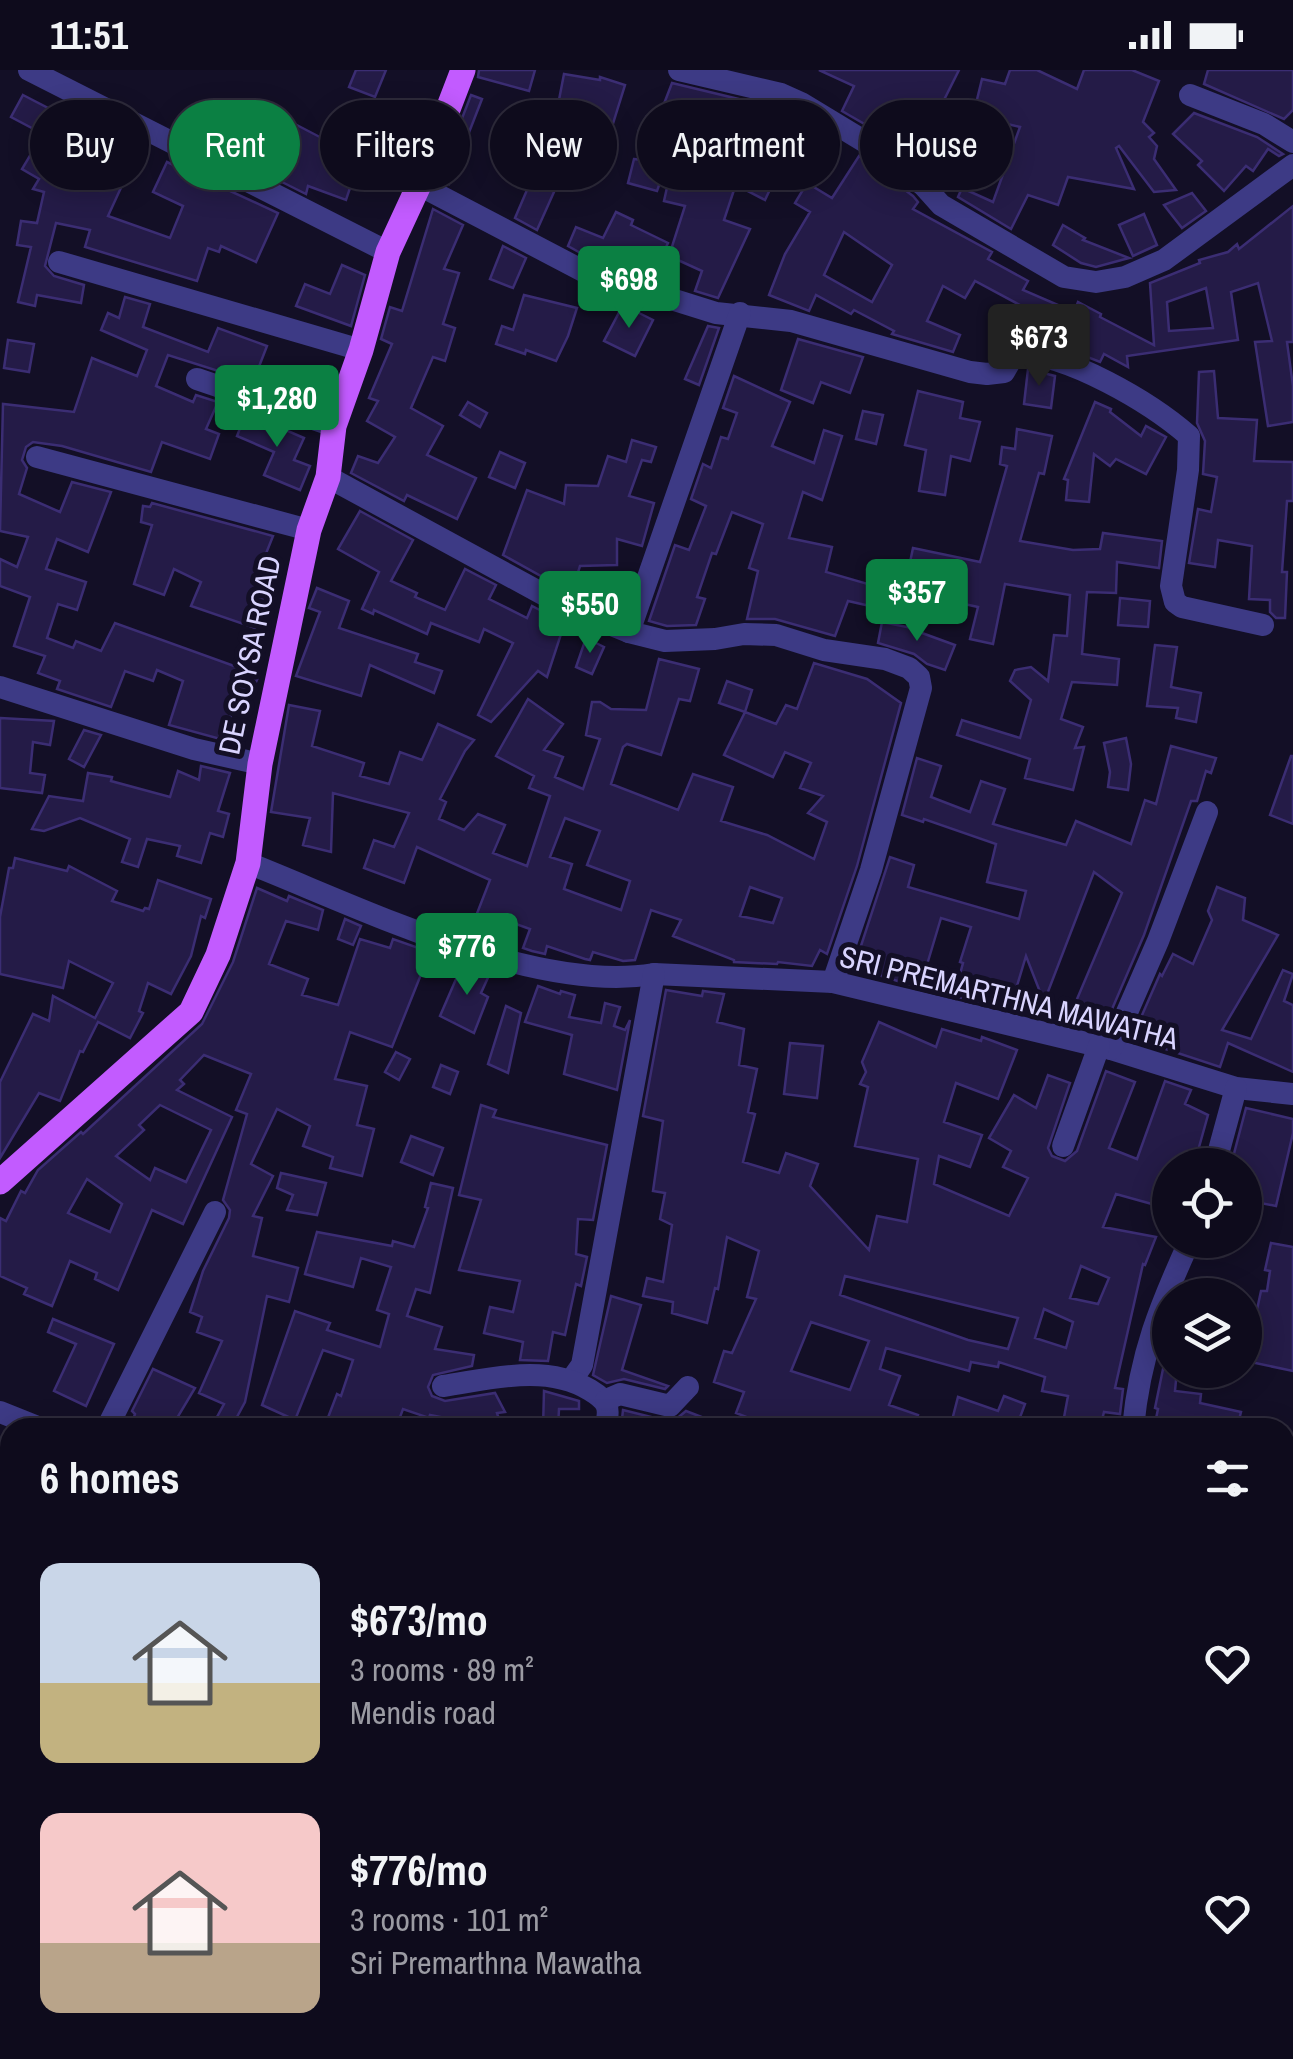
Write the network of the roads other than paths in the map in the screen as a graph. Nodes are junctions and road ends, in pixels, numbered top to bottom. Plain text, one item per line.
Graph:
1 (29, 70) edge
2 (463, 70) edge
3 (679, 70) edge
4 (1190, 95) dead end
5 (452, 100) edge
6 (860, 139) edge
7 (1293, 142) edge
8 (1293, 165) edge
9 (417, 190) edge
10 (429, 190) edge
11 (927, 190) edge
12 (388, 252) junction
13 (59, 262) dead end
14 (740, 313) junction
15 (361, 350) junction
16 (198, 380) dead end
17 (334, 426) junction
18 (37, 457) dead end
19 (328, 477) junction
20 (309, 530) junction
21 (1263, 626) dead end
22 (629, 632) junction
23 (0, 687) edge
24 (260, 764) junction
25 (1207, 812) dead end
26 (248, 863) junction
27 (654, 974) junction
28 (833, 982) junction
29 (1105, 1047) junction
30 (1236, 1088) junction
31 (1293, 1094) edge
32 (1062, 1146) dead end
33 (1220, 1148) edge
34 (0, 1182) edge
35 (215, 1212) dead end
36 (1182, 1258) edge
37 (572, 1379) junction
38 (442, 1386) dead end
39 (688, 1386) dead end
40 (606, 1400) junction
41 (112, 1418) edge
42 (608, 1418) edge
43 (1134, 1418) edge

1 - 12 street
2 - 5 main road, DE SOYSA ROAD
3 - 6 street
4 - 7 street
8 - 11 street
9 - 12 main road, DE SOYSA ROAD
10 - 14 street
12 - 15 main road, DE SOYSA ROAD
13 - 15 street
14 - 21 street
14 - 22 street
15 - 17 main road, DE SOYSA ROAD
16 - 17 street
17 - 19 main road, DE SOYSA ROAD
18 - 20 street
19 - 20 main road, DE SOYSA ROAD
19 - 22 street
20 - 24 main road, DE SOYSA ROAD
22 - 28 street
23 - 24 street
24 - 26 main road, DE SOYSA ROAD
25 - 29 street
26 - 27 street, SRI PREMARTHNA MAWATHA
26 - 34 main road, DE SOYSA ROAD
27 - 28 street, SRI PREMARTHNA MAWATHA
27 - 37 street
28 - 29 street, SRI PREMARTHNA MAWATHA
29 - 30 street, SRI PREMARTHNA MAWATHA
29 - 32 street
30 - 31 street, SRI PREMARTHNA MAWATHA
30 - 33 street
35 - 41 street
36 - 43 street
37 - 38 street
37 - 40 street
39 - 40 street
40 - 42 street

